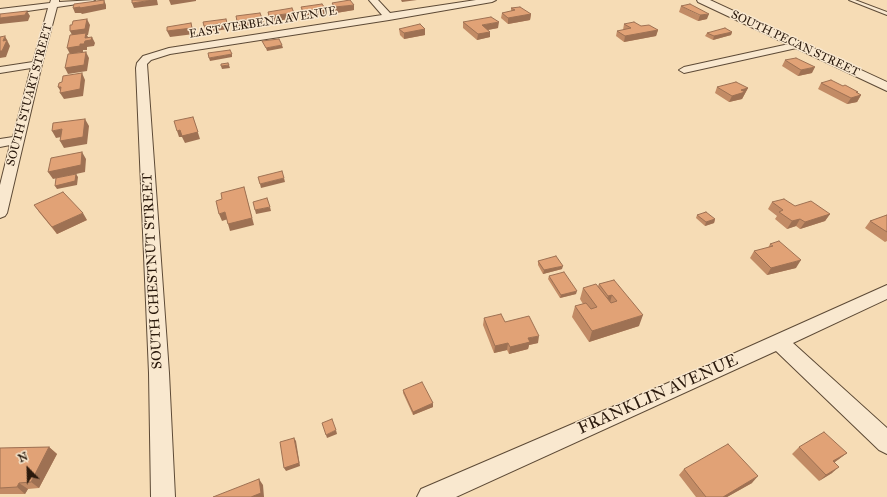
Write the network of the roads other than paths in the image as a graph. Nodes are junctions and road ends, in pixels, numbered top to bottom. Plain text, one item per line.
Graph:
1 (91, 0) edge
2 (373, 0) edge
3 (492, 0) edge
4 (702, 0) edge
5 (851, 0) edge
6 (55, 2) edge
7 (0, 12) edge
8 (887, 14) edge
9 (389, 17) junction
10 (798, 45) junction
11 (158, 54) joint
12 (37, 64) junction
13 (0, 70) edge
14 (684, 70) dead end
15 (887, 87) edge
16 (18, 140) junction
17 (0, 144) edge
18 (1, 207) edge
19 (887, 292) edge
20 (778, 341) junction
21 (887, 443) edge
22 (163, 497) edge
23 (429, 497) edge

1 - 6 street
2 - 9 street
3 - 9 street, EAST VERBENA AVENUE
4 - 10 street, SOUTH PECAN STREET
5 - 8 lane
6 - 7 street
6 - 12 street, SOUTH STUART STREET
9 - 11 street, EAST VERBENA AVENUE
10 - 14 street
10 - 15 street, SOUTH PECAN STREET
11 - 22 street, SOUTH CHESTNUT STREET
12 - 13 street
12 - 16 street, SOUTH STUART STREET
16 - 17 street
16 - 18 street, SOUTH STUART STREET
19 - 20 street, FRANKLIN AVENUE
20 - 21 street
20 - 23 street, FRANKLIN AVENUE

